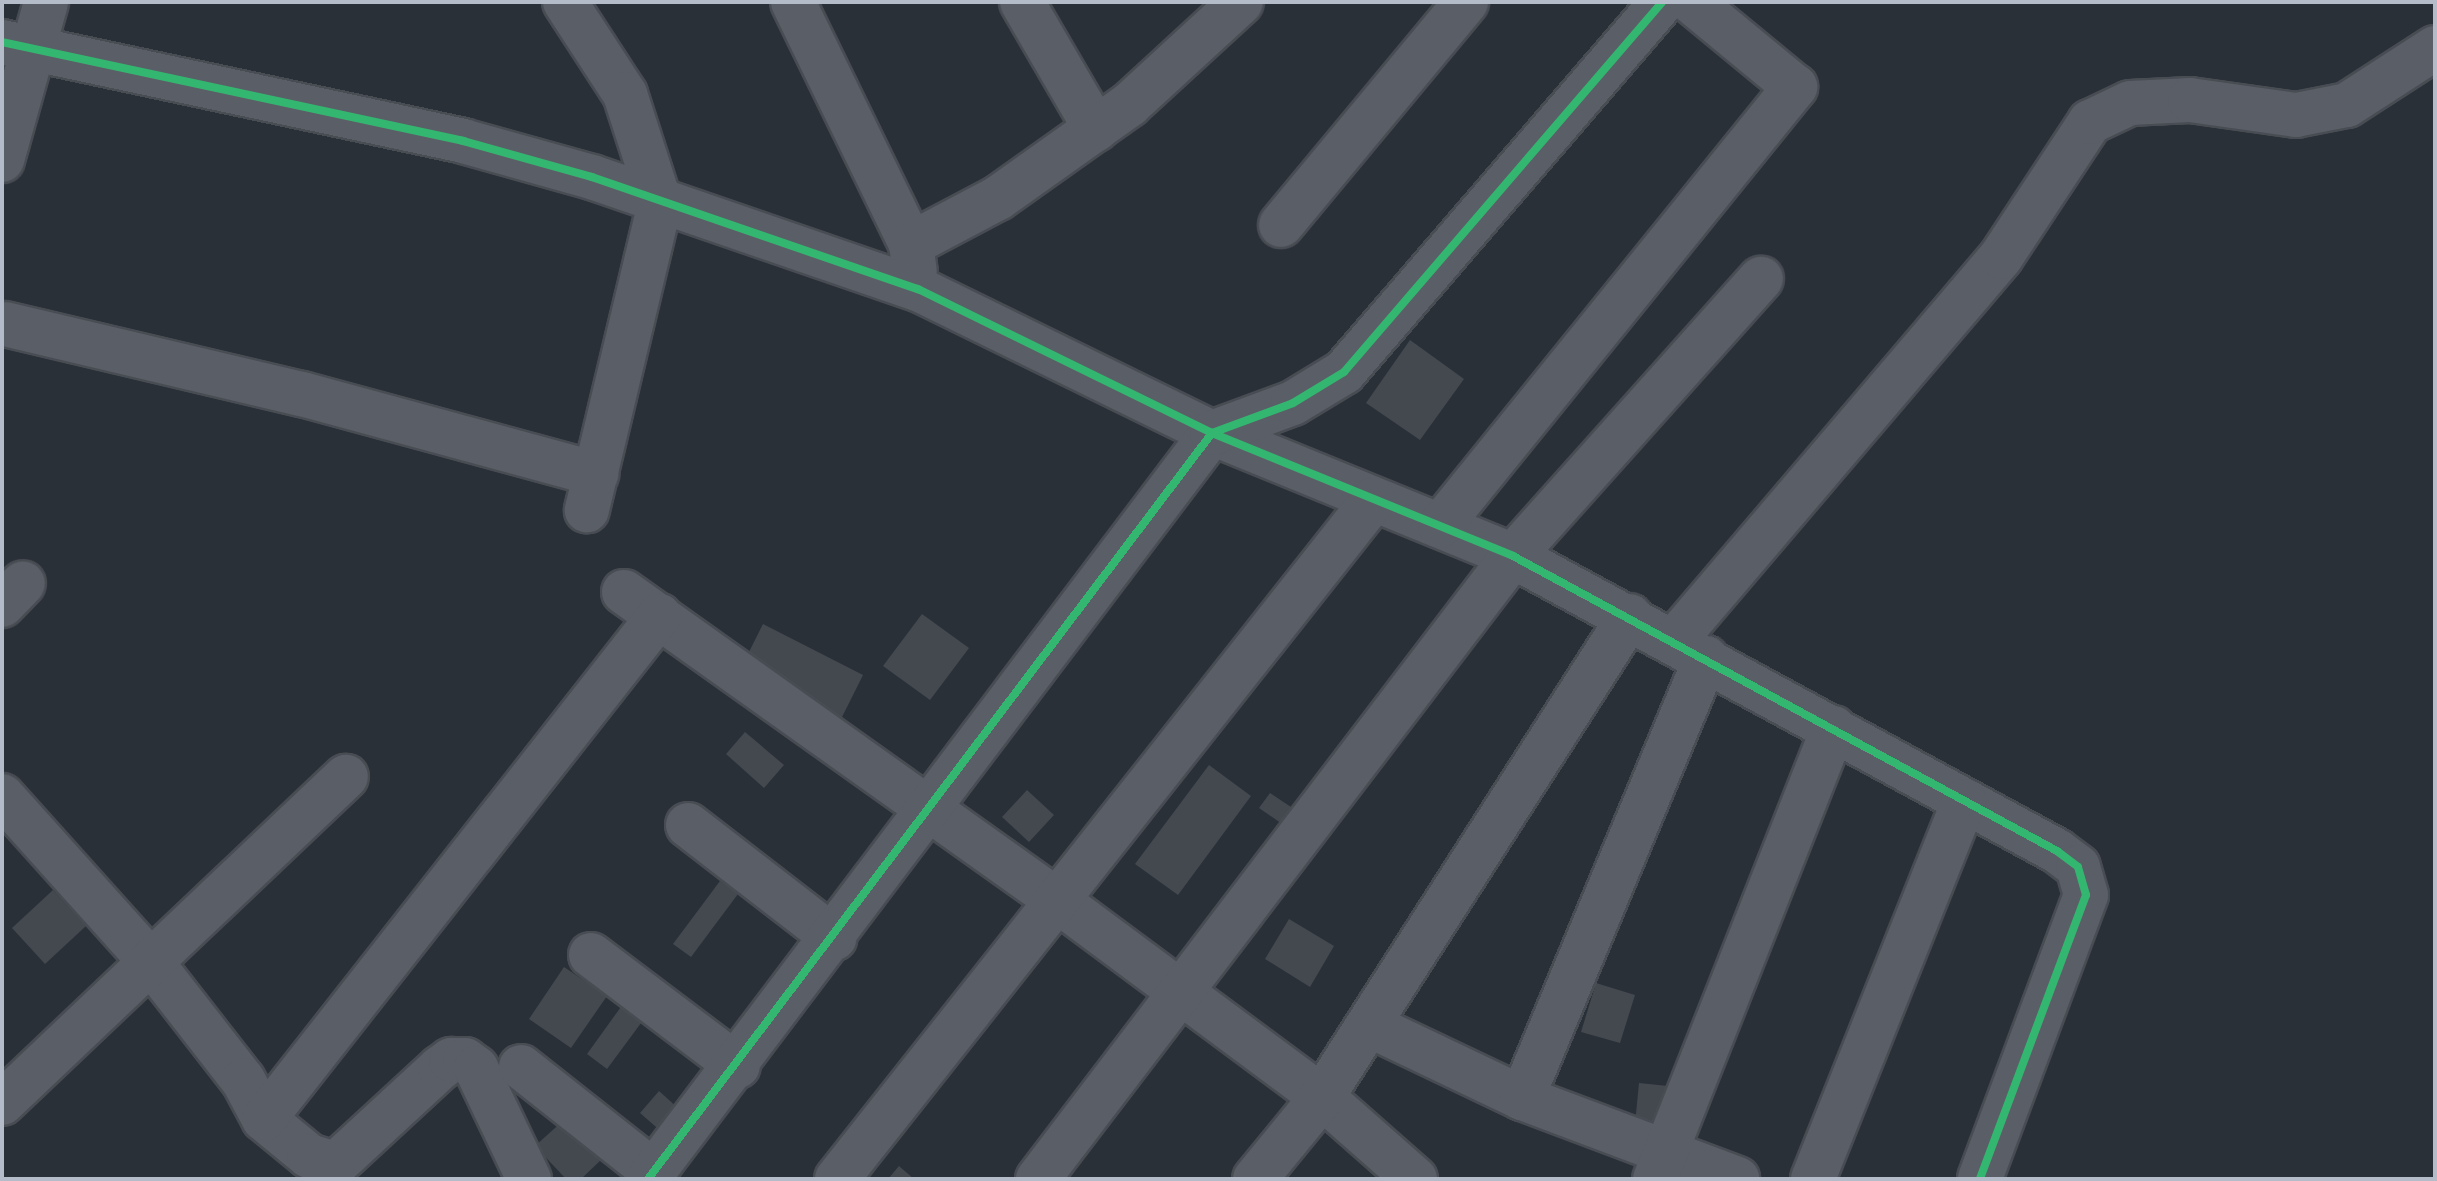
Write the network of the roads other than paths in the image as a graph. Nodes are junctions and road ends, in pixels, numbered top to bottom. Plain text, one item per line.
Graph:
1 (46, 2) edge
2 (565, 2) edge
3 (793, 2) edge
4 (1022, 2) edge
5 (1241, 2) edge
6 (1466, 2) edge
7 (1662, 2) edge
8 (1692, 2) edge
9 (18, 47) edge
10 (2435, 48) edge
11 (1096, 129) junction
12 (2, 160) edge
13 (660, 203) junction
14 (1281, 225) dead end
15 (911, 244) junction
16 (1761, 279) dead end
17 (918, 289) junction
18 (5, 324) dead end
19 (1212, 433) junction
20 (1374, 499) junction
21 (1440, 526) junction
22 (1513, 556) junction
23 (624, 592) dead end
24 (659, 616) junction
25 (1630, 616) junction
26 (1690, 650) junction
27 (1834, 728) junction
28 (346, 777) dead end
29 (1964, 801) junction
30 (932, 807) junction
31 (11, 822) edge
32 (688, 825) dead end
33 (1058, 901) junction
34 (834, 938) junction
35 (591, 955) dead end
36 (151, 962) junction
37 (1179, 993) junction
38 (1369, 1025) junction
39 (738, 1066) junction
40 (521, 1067) dead end
41 (1322, 1097) junction
42 (1522, 1098) junction
43 (2, 1103) edge
44 (264, 1119) junction
45 (1660, 1166) edge
46 (651, 1176) edge
47 (529, 1179) edge
48 (837, 1179) edge
49 (1038, 1179) edge
50 (1255, 1179) edge
51 (1415, 1179) edge
52 (1737, 1179) edge
53 (1813, 1179) edge
54 (1980, 1179) edge

1 - 9 street
2 - 13 street
3 - 15 street
4 - 11 street
5 - 11 street
6 - 14 street
7 - 19 street
8 - 21 street
9 - 12 street
9 - 13 street
10 - 26 street
11 - 15 street
13 - 17 street
13 - 18 street
15 - 17 street
16 - 22 street
17 - 19 street
19 - 20 street
19 - 30 street
20 - 21 street
20 - 33 street
21 - 22 street
22 - 25 street
22 - 37 street
23 - 24 street
24 - 30 street
24 - 44 street
25 - 26 street
25 - 38 street
26 - 27 street
26 - 42 street
27 - 29 street
27 - 45 street
28 - 36 street
29 - 53 street
29 - 54 street
30 - 33 street
30 - 34 street
31 - 36 street
32 - 34 street
33 - 37 street
33 - 48 street
34 - 39 street
35 - 39 street
36 - 43 street
36 - 44 street
37 - 41 street
37 - 49 street
38 - 41 street
38 - 42 street
39 - 46 street
40 - 46 street
41 - 50 street
41 - 51 street
42 - 45 street
44 - 47 street
45 - 52 street

